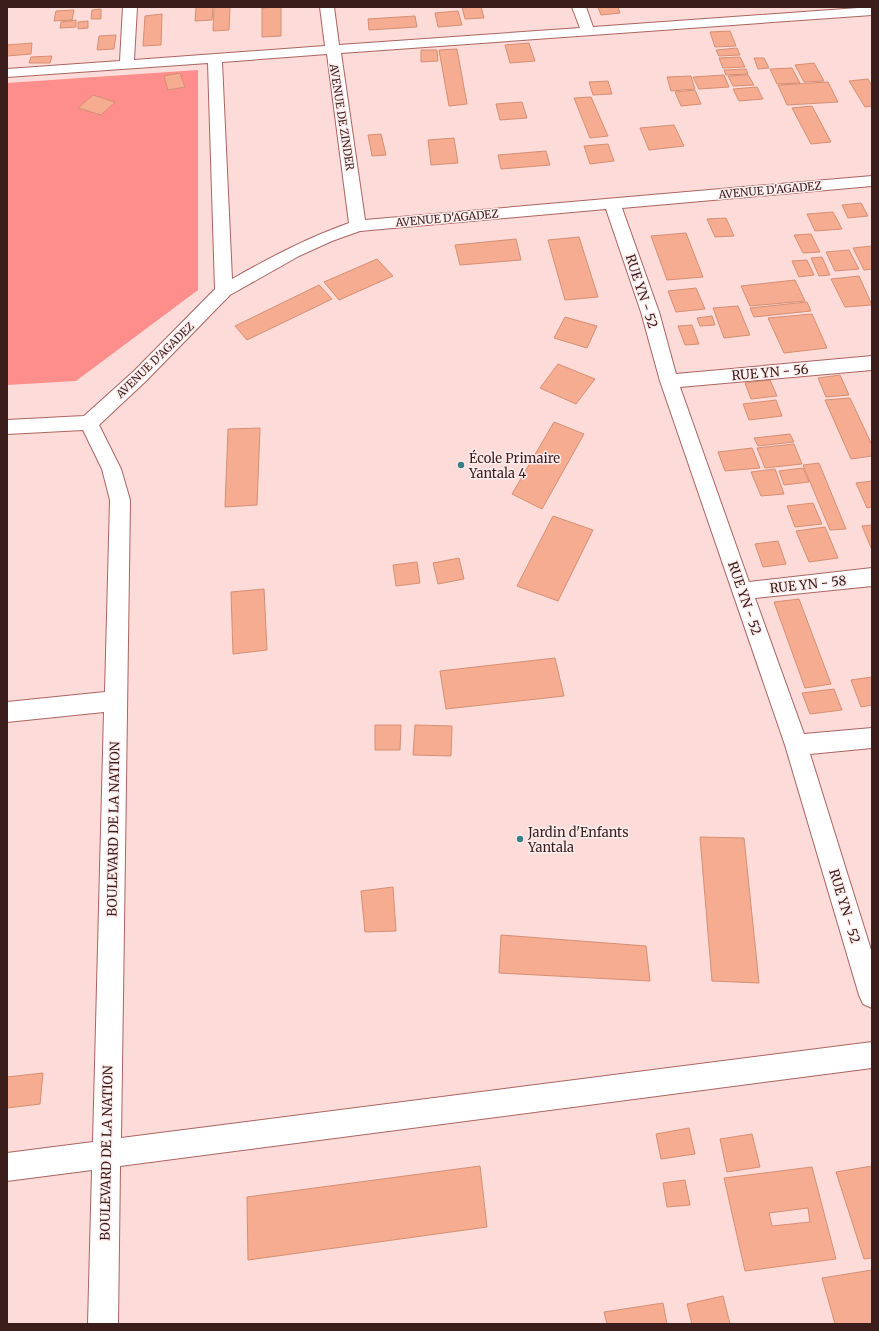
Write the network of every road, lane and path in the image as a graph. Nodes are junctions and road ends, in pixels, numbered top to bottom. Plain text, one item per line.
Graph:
1 (130, 7) edge
2 (327, 7) edge
3 (579, 7) edge
4 (714, 7) edge
5 (872, 11) edge
6 (720, 22) junction
7 (588, 31) junction
8 (332, 49) junction
9 (215, 58) junction
10 (127, 64) junction
11 (7, 72) edge
12 (872, 181) edge
13 (612, 203) junction
14 (358, 226) junction
15 (224, 292) junction
16 (872, 363) edge
17 (669, 381) junction
18 (89, 422) junction
19 (7, 427) edge
20 (872, 577) edge
21 (743, 591) junction
22 (115, 701) junction
23 (7, 712) edge
24 (872, 738) edge
25 (796, 745) junction
26 (872, 995) edge
27 (872, 1056) edge
28 (106, 1154) junction
29 (7, 1167) edge
30 (103, 1324) edge

1 - 10 street
2 - 8 street, AVENUE DE ZINDER
3 - 7 street
4 - 6 street
5 - 6 street
6 - 7 street
7 - 8 street
8 - 9 street
8 - 14 street, AVENUE DE ZINDER
9 - 10 street
9 - 15 street
10 - 11 street
12 - 13 street, AVENUE D'AGADEZ
13 - 14 street, AVENUE D'AGADEZ
13 - 17 street, RUE YN - 52
14 - 15 street, AVENUE D'AGADEZ
15 - 18 street, AVENUE D'AGADEZ
16 - 17 street, RUE YN - 56
17 - 21 street, RUE YN - 52
18 - 19 street
18 - 22 street, BOULEVARD DE LA NATION
20 - 21 street, RUE YN - 58
21 - 25 street, RUE YN - 52
22 - 23 street
22 - 28 street, BOULEVARD DE LA NATION
24 - 25 street
25 - 26 street, RUE YN - 52
27 - 28 street
28 - 29 street
28 - 30 street, BOULEVARD DE LA NATION

